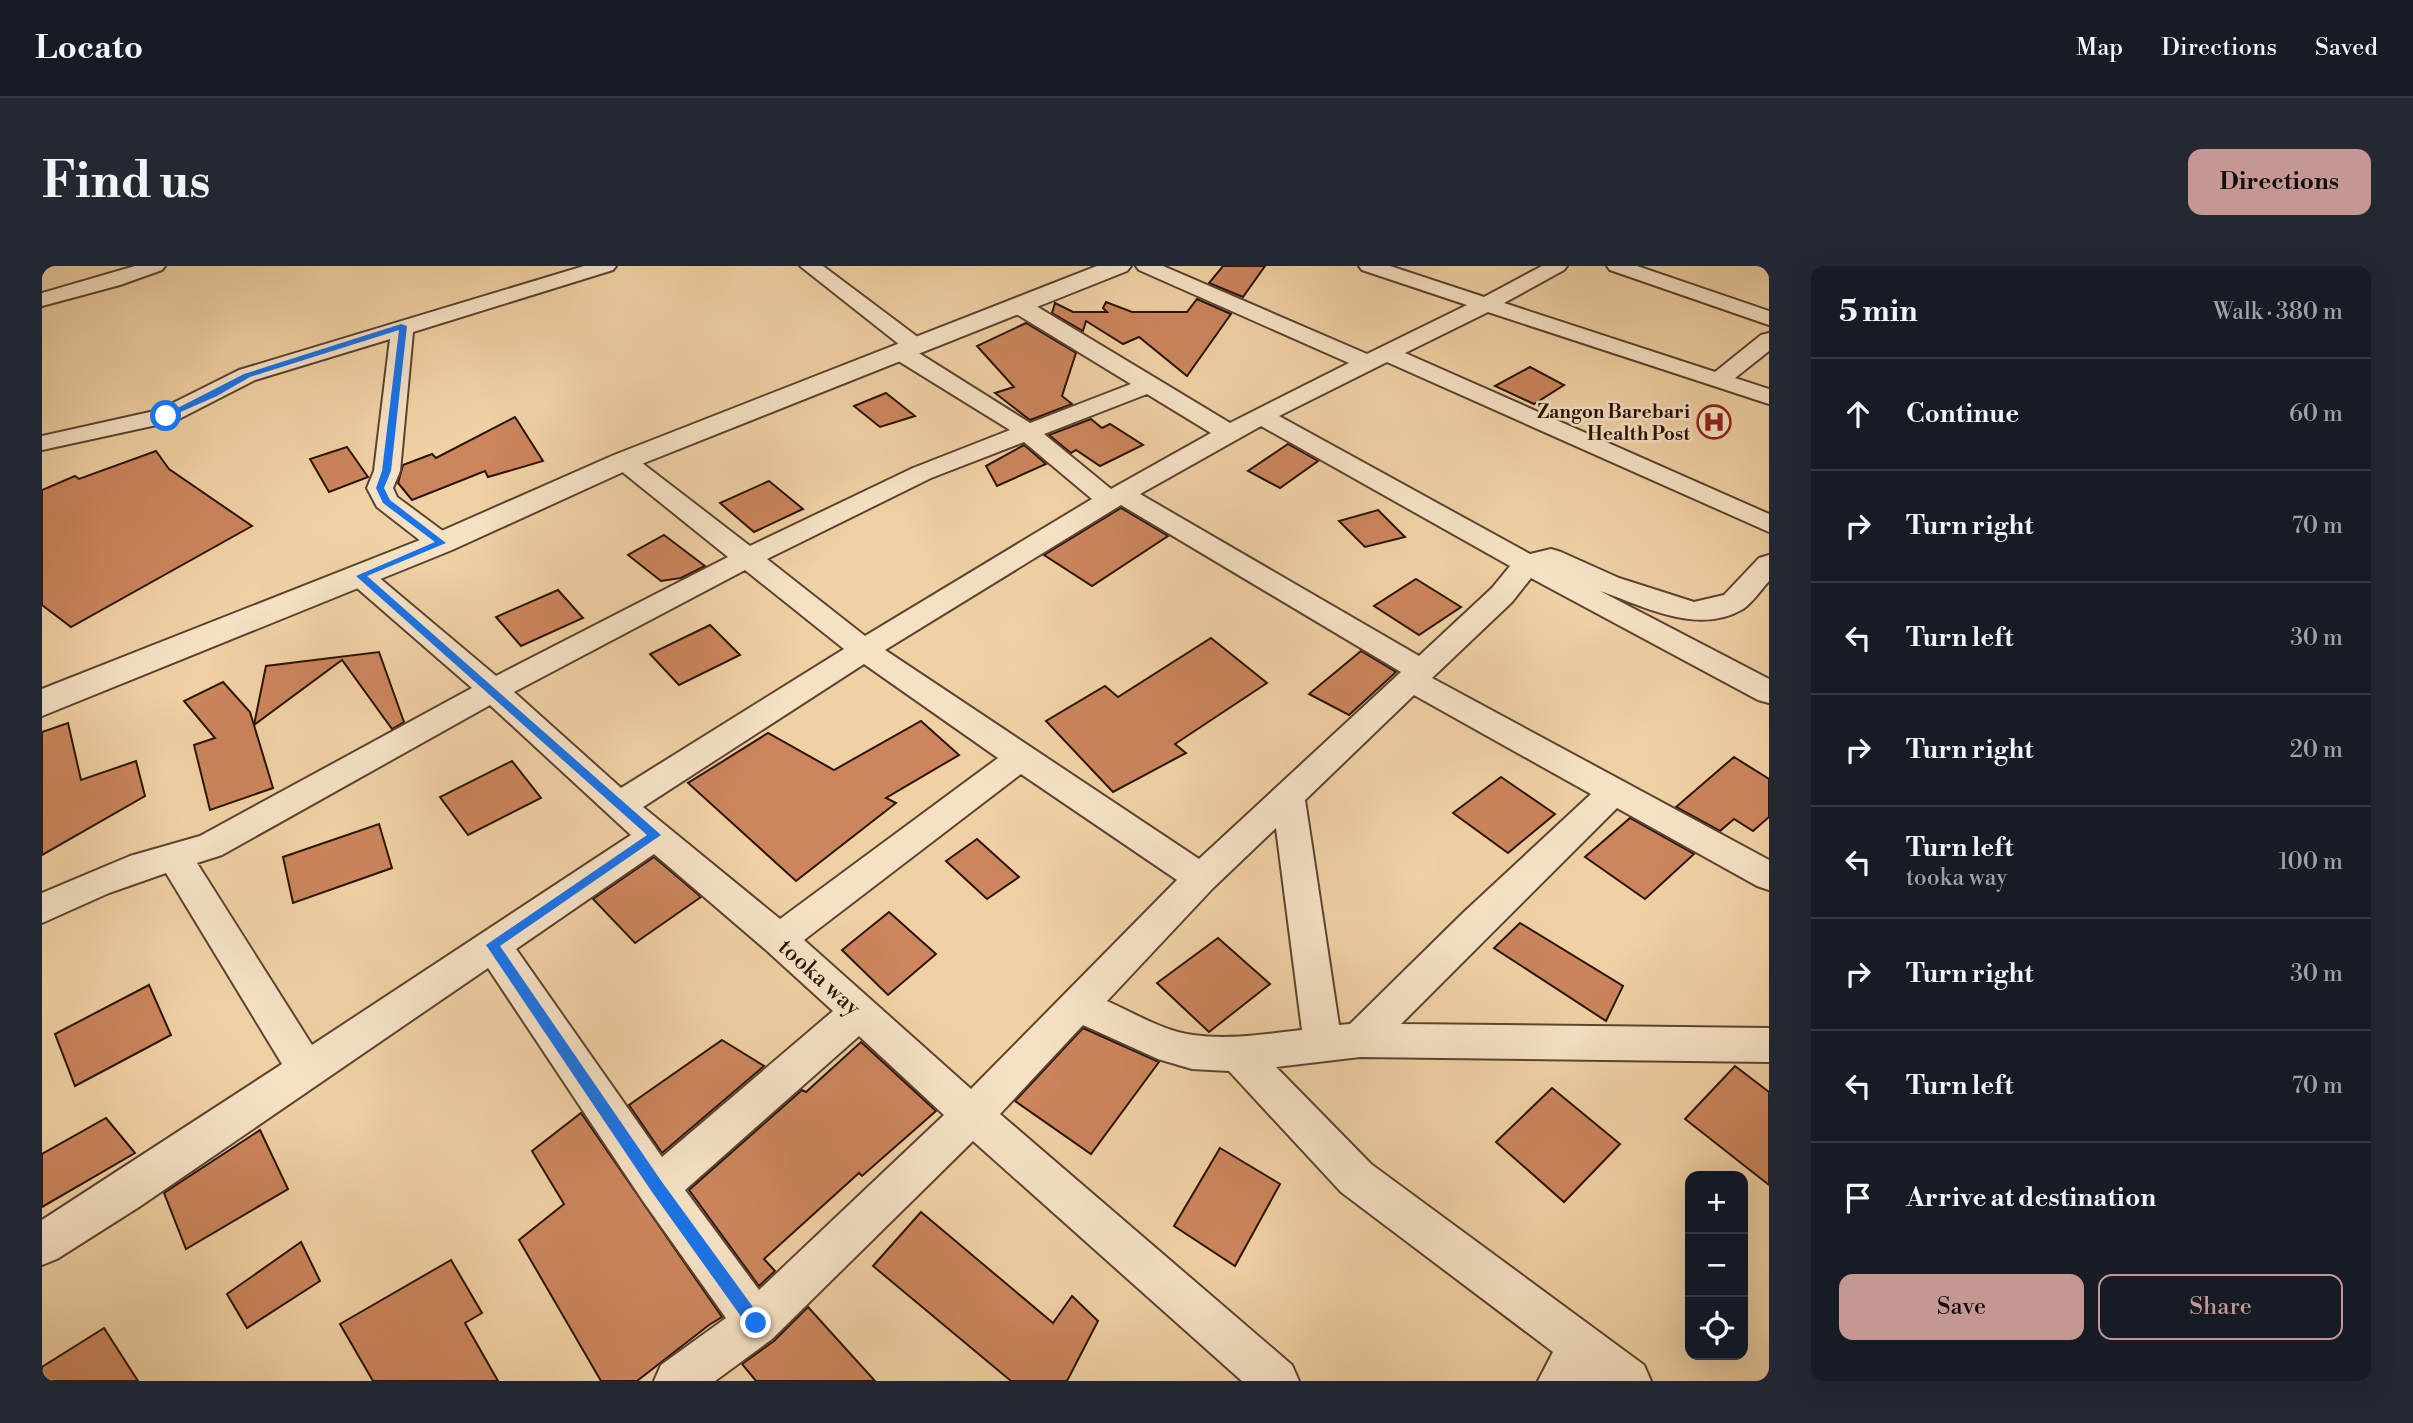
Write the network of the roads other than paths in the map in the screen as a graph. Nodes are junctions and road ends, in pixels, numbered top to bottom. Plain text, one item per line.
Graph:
1 (155, 266) edge
2 (606, 266) edge
3 (1119, 266) edge
4 (1146, 266) edge
5 (1369, 266) edge
6 (1557, 266) edge
7 (1617, 266) edge
8 (822, 268) edge
9 (42, 300) edge
10 (1491, 304) junction
11 (1018, 305) junction
12 (1769, 318) edge
13 (403, 326) junction
14 (1769, 340) edge
15 (908, 349) junction
16 (1378, 359) junction
17 (1769, 380) edge
18 (1727, 383) junction
19 (1149, 385) junction
20 (1769, 397) edge
21 (1261, 416) junction
22 (1029, 433) junction
23 (1230, 435) junction
24 (42, 443) edge
25 (624, 461) junction
26 (1115, 497) junction
27 (1769, 524) edge
28 (442, 543) junction
29 (747, 558) junction
30 (1527, 564) junction
31 (1769, 564) edge
32 (360, 576) junction
33 (863, 649) junction
34 (1415, 675) junction
35 (493, 690) junction
36 (1769, 692) edge
37 (42, 703) edge
38 (1020, 758) junction
39 (1614, 791) junction
40 (1288, 795) junction
41 (619, 806) junction
42 (656, 835) junction
43 (175, 858) junction
44 (1769, 876) edge
45 (1201, 878) junction
46 (42, 909) edge
47 (779, 939) junction
48 (493, 945) junction
49 (1078, 1005) junction
50 (859, 1012) junction
51 (1360, 1040) junction
52 (1323, 1045) junction
53 (1769, 1045) edge
54 (1238, 1054) junction
55 (307, 1070) junction
56 (972, 1115) junction
57 (657, 1187) junction
58 (42, 1244) edge
59 (756, 1323) junction
60 (1571, 1364) edge
61 (677, 1381) edge
62 (1276, 1381) edge
63 (1628, 1381) edge

1 - 9 street
2 - 13 street
3 - 11 street
4 - 16 street
5 - 10 street
6 - 10 street
7 - 12 street
8 - 15 street
10 - 16 street
10 - 18 street
11 - 15 street
11 - 19 street
13 - 24 street
13 - 28 street
14 - 18 street
15 - 22 street
15 - 25 street
16 - 21 street
16 - 27 street
17 - 18 street
18 - 20 street
19 - 22 street
19 - 23 street
21 - 23 street
21 - 30 street
22 - 26 street
22 - 29 street
23 - 26 street
25 - 28 street
25 - 29 street
26 - 33 street
26 - 34 street
28 - 32 street
29 - 33 street
29 - 35 street
30 - 31 street
30 - 34 street
30 - 36 street
32 - 35 street, tooka way
32 - 37 street
33 - 38 street
33 - 41 street
34 - 39 street
34 - 40 street
35 - 41 street, tooka way
35 - 43 street
38 - 45 street
38 - 47 street
39 - 44 street
39 - 51 street
40 - 45 street
40 - 52 street
41 - 42 street, tooka way
42 - 47 street, tooka way
42 - 48 street
43 - 46 street
43 - 55 street
45 - 49 street
47 - 50 street, tooka way
48 - 55 street
48 - 57 street
49 - 54 street
49 - 56 street
50 - 56 street, tooka way
50 - 57 street
51 - 52 street
51 - 53 street
52 - 54 street
54 - 60 street
55 - 58 street
56 - 59 street
56 - 62 street, tooka way
57 - 59 street
59 - 61 street
60 - 63 street

